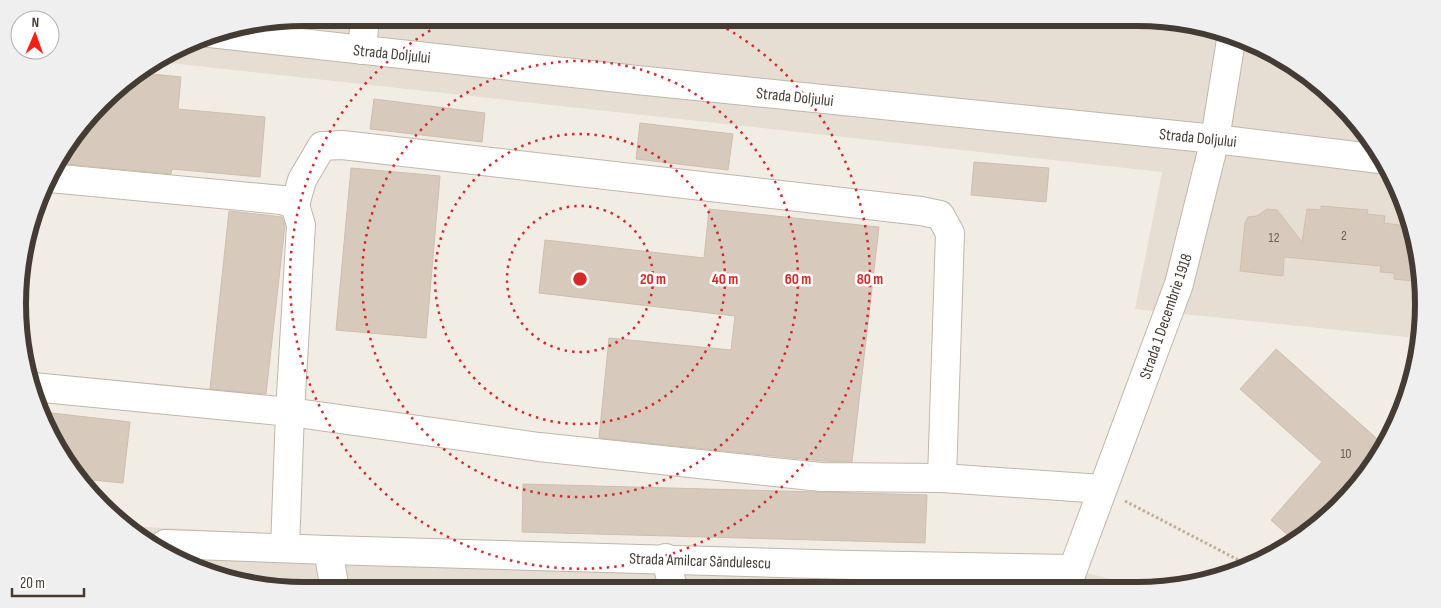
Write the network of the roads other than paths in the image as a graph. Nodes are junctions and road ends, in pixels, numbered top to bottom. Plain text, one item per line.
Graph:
1 (364, 26) edge
2 (231, 36) edge
3 (1231, 43) edge
4 (362, 50) junction
5 (1215, 138) junction
6 (1373, 158) edge
7 (56, 179) edge
8 (295, 205) junction
9 (39, 388) edge
10 (290, 412) junction
11 (942, 478) junction
12 (1102, 489) junction
13 (165, 544) dead end
14 (285, 548) junction
15 (328, 550) junction
16 (666, 558) junction
17 (1069, 579) edge
18 (334, 582) edge
19 (671, 582) edge

1 - 4 street
2 - 4 street, Strada Doljului
3 - 5 street, Strada 1 Decembrie 1918
4 - 5 street, Strada Doljului
5 - 6 street, Strada Doljului
5 - 12 street, Strada 1 Decembrie 1918
7 - 8 street
8 - 10 street
8 - 11 street
9 - 10 street
10 - 11 street
10 - 14 street
11 - 12 street
12 - 17 street, Strada 1 Decembrie 1918
13 - 14 street, Strada Amilcar Săndulescu
14 - 15 street, Strada Amilcar Săndulescu
15 - 16 street, Strada Amilcar Săndulescu
15 - 18 street
16 - 17 street, Strada Amilcar Săndulescu
16 - 19 street

